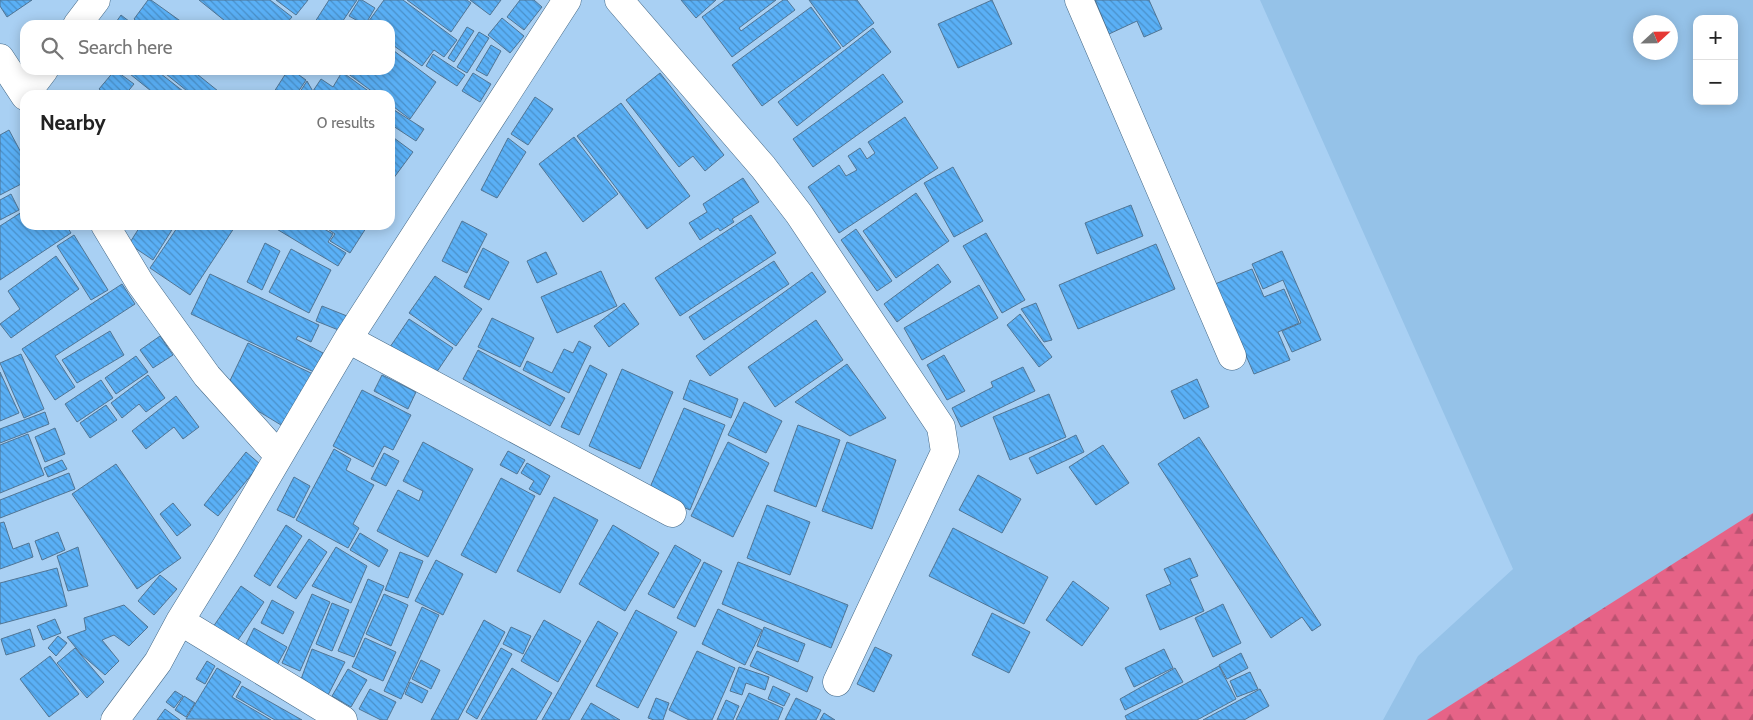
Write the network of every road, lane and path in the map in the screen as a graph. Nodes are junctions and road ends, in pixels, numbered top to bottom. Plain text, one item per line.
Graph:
1 (96, 0) edge
2 (567, 0) edge
3 (619, 0) edge
4 (1079, 0) edge
5 (81, 20) edge
6 (0, 58) edge
7 (40, 75) edge
8 (22, 90) edge
9 (29, 90) edge
10 (108, 230) edge
11 (348, 339) junction
12 (1232, 356) dead end
13 (279, 456) junction
14 (672, 513) dead end
15 (180, 621) junction
16 (837, 682) dead end
17 (115, 720) edge
18 (343, 720) edge

1 - 5 street
2 - 11 street
3 - 16 street
4 - 12 street
6 - 8 street
7 - 9 street
10 - 13 street
11 - 13 street
11 - 14 street
13 - 15 street
15 - 17 street
15 - 18 street

